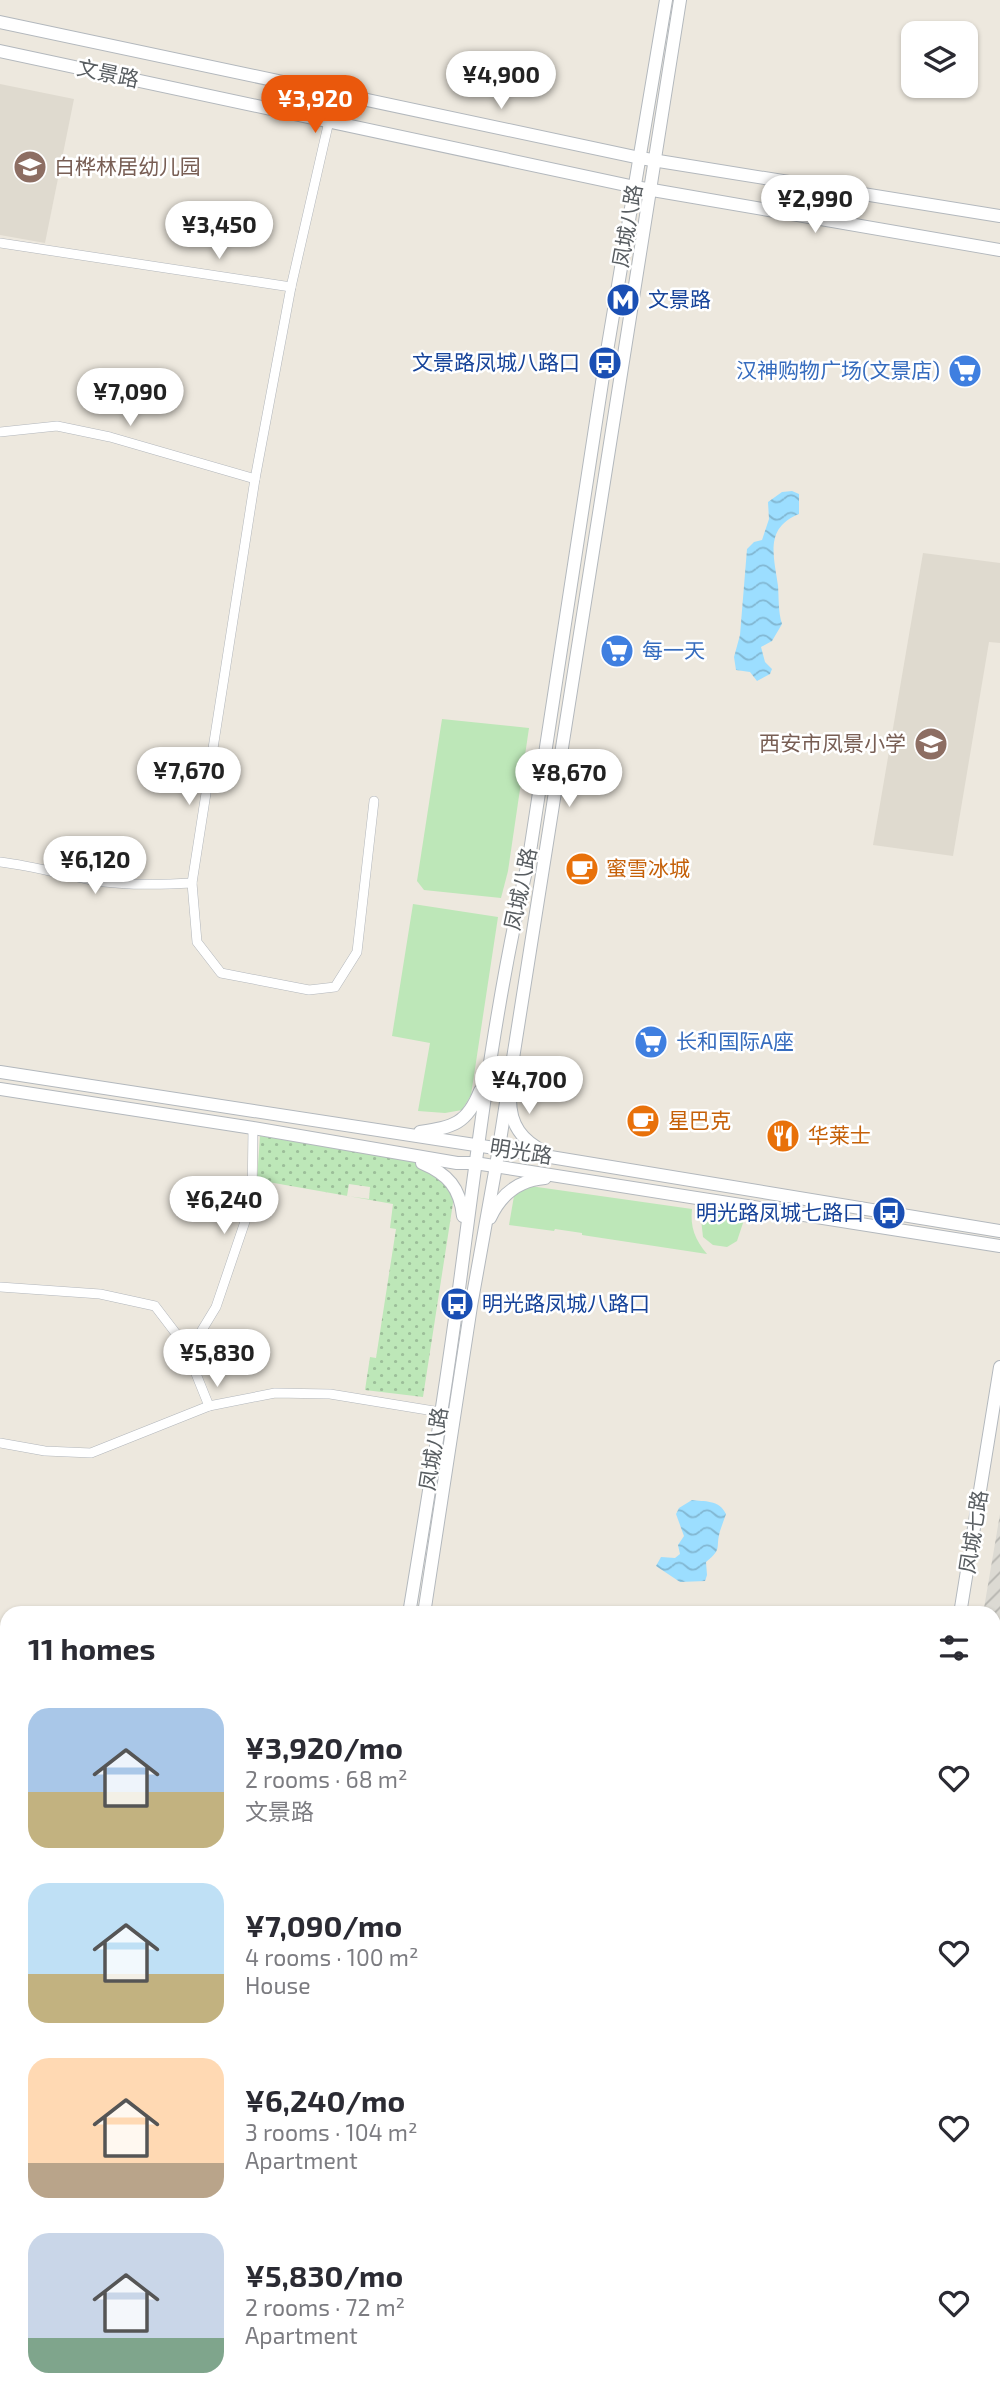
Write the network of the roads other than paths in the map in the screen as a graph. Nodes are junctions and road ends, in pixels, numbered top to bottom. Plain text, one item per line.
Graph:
1 (666, 0) edge
2 (680, 0) edge
3 (0, 22) edge
4 (0, 51) edge
5 (329, 121) junction
6 (640, 158) junction
7 (656, 160) junction
8 (635, 187) junction
9 (652, 189) junction
10 (1000, 216) edge
11 (0, 243) edge
12 (1000, 250) edge
13 (291, 287) junction
14 (0, 432) edge
15 (255, 479) junction
16 (374, 802) dead end
17 (0, 862) edge
18 (192, 883) junction
19 (489, 1068) junction
20 (510, 1069) junction
21 (0, 1072) edge
22 (0, 1090) edge
23 (253, 1128) junction
24 (406, 1134) junction
25 (477, 1145) junction
26 (498, 1148) junction
27 (403, 1154) junction
28 (562, 1159) junction
29 (475, 1163) junction
30 (496, 1166) junction
31 (560, 1176) junction
32 (1000, 1231) edge
33 (465, 1235) junction
34 (483, 1238) junction
35 (1000, 1246) edge
36 (0, 1287) edge
37 (184, 1344) junction
38 (1000, 1367) edge
39 (209, 1406) junction
40 (440, 1412) junction
41 (0, 1443) edge
42 (410, 1606) edge
43 (425, 1606) edge
44 (961, 1606) edge

1 - 6 main road, 凤城八路
2 - 7 main road, 凤城八路
3 - 6 main road, 文景路
4 - 5 main road, 文景路
5 - 8 main road, 文景路
5 - 13 street
6 - 7 main road, 文景路
6 - 8 main road, 凤城八路
7 - 9 main road, 凤城八路
7 - 10 main road, 文景路
8 - 9 main road, 文景路
8 - 19 main road, 凤城八路
9 - 12 main road, 文景路
9 - 20 main road, 凤城八路
11 - 13 street
13 - 15 street
14 - 15 street
15 - 18 street
16 - 18 street
17 - 18 street
19 - 24 main road
19 - 25 main road, 凤城八路
20 - 26 main road, 凤城八路
20 - 28 main road
21 - 24 main road, 明光路
22 - 23 main road, 明光路
23 - 27 main road, 明光路
23 - 37 street
24 - 25 main road, 明光路
25 - 26 main road, 明光路
25 - 29 main road, 凤城八路
26 - 28 main road, 明光路
26 - 30 main road, 凤城八路
27 - 29 main road, 明光路
27 - 33 main road
28 - 32 main road, 明光路
29 - 30 main road, 明光路
29 - 33 main road, 凤城八路
30 - 31 main road, 明光路
30 - 34 main road, 凤城八路
31 - 34 main road
31 - 35 main road, 明光路
33 - 40 main road, 凤城八路
34 - 43 main road, 凤城八路
36 - 37 street
37 - 39 street
38 - 44 main road, 凤城七路
39 - 40 street
39 - 41 street
40 - 42 main road, 凤城八路

